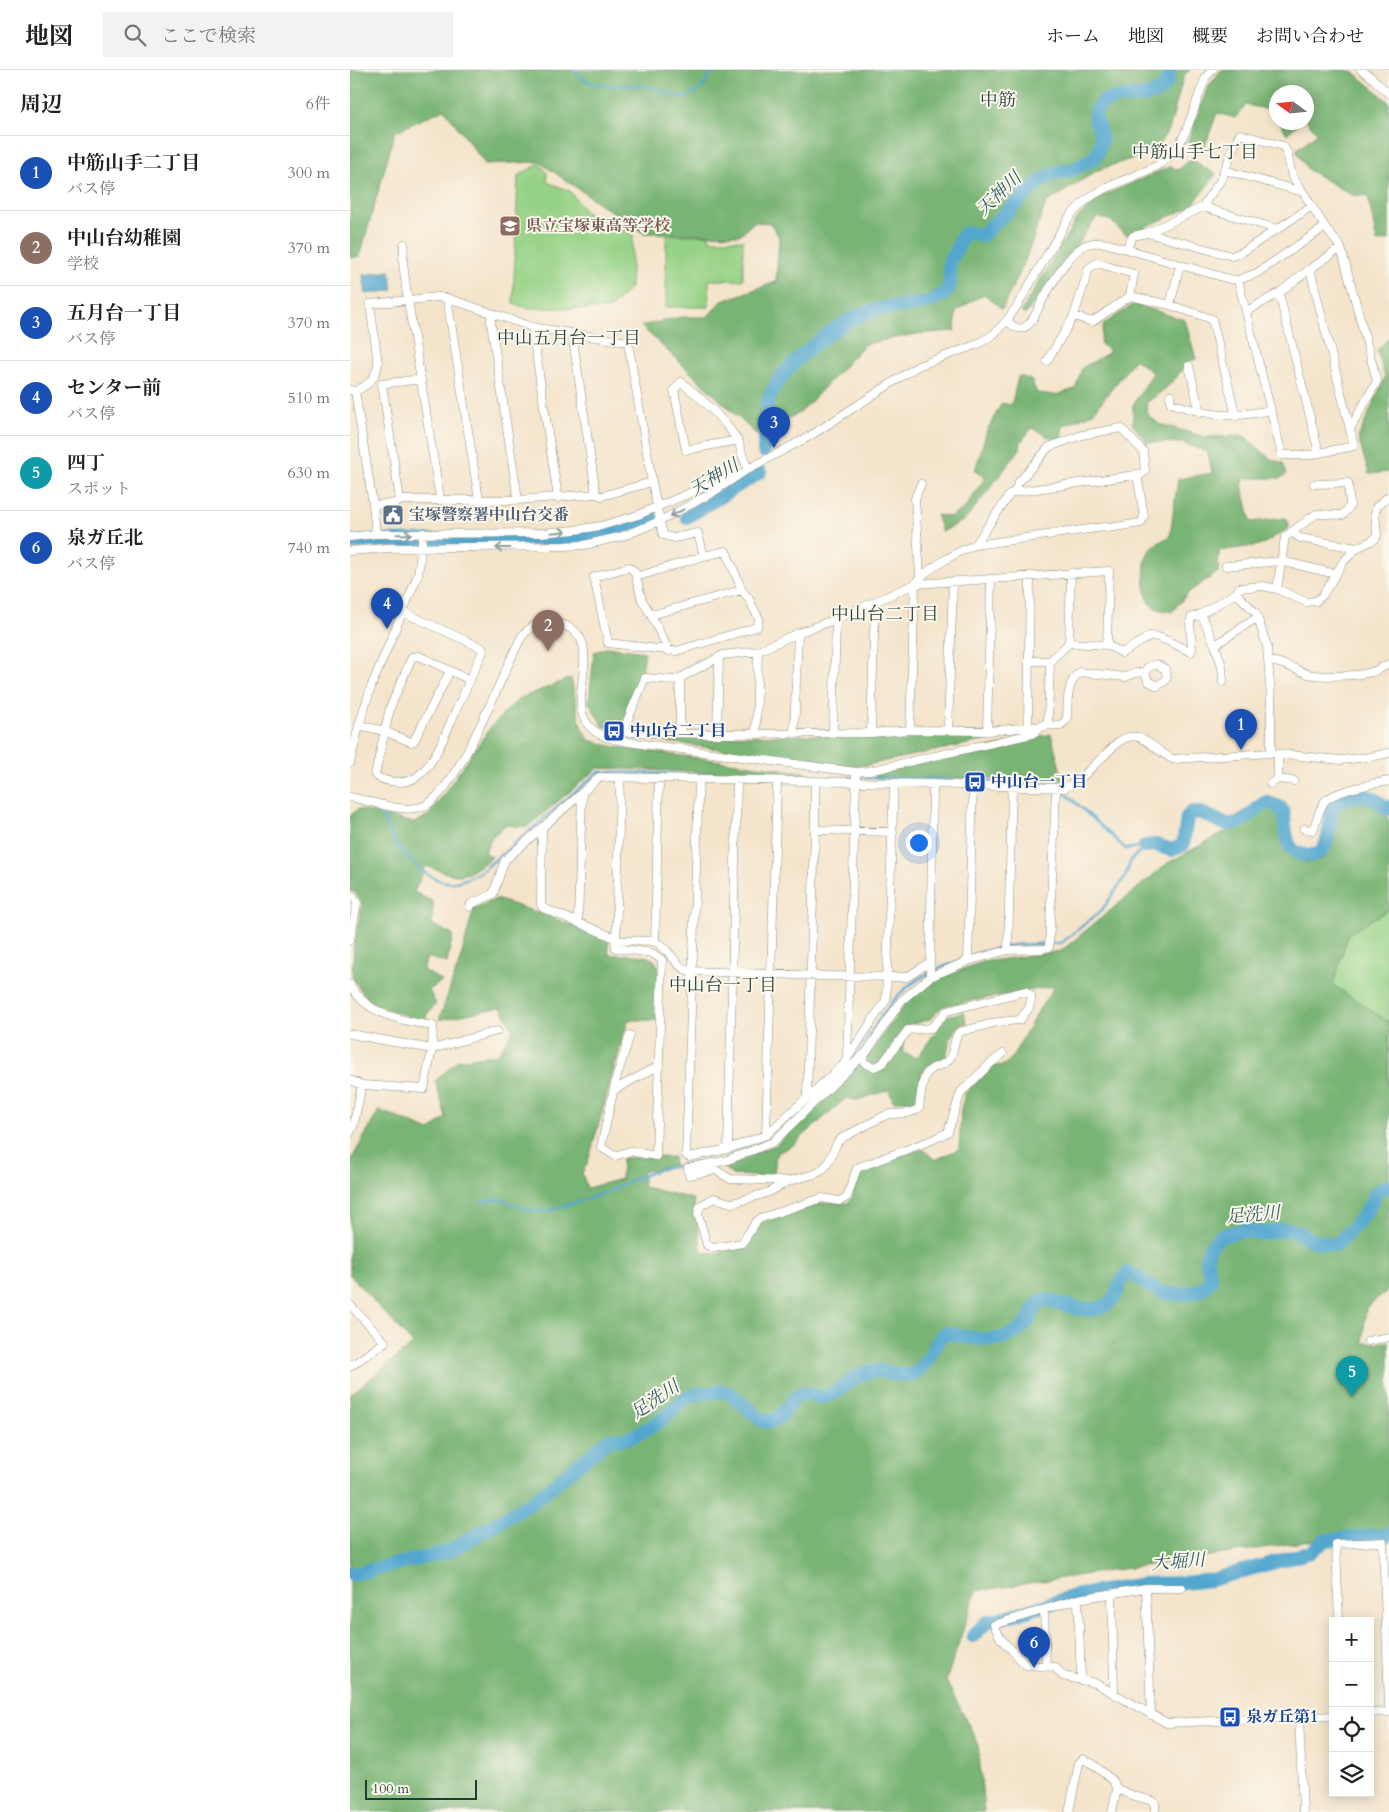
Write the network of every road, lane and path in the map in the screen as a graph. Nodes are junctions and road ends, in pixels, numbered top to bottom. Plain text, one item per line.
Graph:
1 (1212, 70) edge
2 (1361, 70) edge
3 (1389, 94) edge
4 (1224, 170) junction
5 (1303, 192) junction
6 (1312, 206) junction
7 (1203, 207) junction
8 (1325, 226) junction
9 (1277, 229) junction
10 (1147, 233) junction
11 (404, 244) dead end
12 (1341, 248) junction
13 (1126, 249) junction
14 (1180, 265) junction
15 (1310, 269) junction
16 (1238, 280) junction
17 (1279, 293) junction
18 (1130, 296) junction
19 (446, 298) junction
20 (408, 299) junction
21 (1170, 305) junction
22 (1247, 311) junction
23 (491, 314) junction
24 (1074, 316) junction
25 (1007, 320) junction
26 (532, 327) junction
27 (572, 333) junction
28 (1047, 361) dead end
29 (1189, 366) dead end
30 (421, 379) junction
31 (353, 390) edge
32 (1170, 395) dead end
33 (1270, 410) junction
34 (1200, 413) junction
35 (1236, 416) junction
36 (1350, 429) junction
37 (738, 440) junction
38 (1319, 453) junction
39 (748, 469) junction
40 (1137, 474) junction
41 (652, 482) junction
42 (921, 484) dead end
43 (1314, 484) dead end
44 (1015, 492) junction
45 (596, 494) junction
46 (1389, 496) edge
47 (558, 498) junction
48 (440, 499) junction
49 (400, 500) junction
50 (479, 500) junction
51 (518, 500) junction
52 (373, 504) junction
53 (657, 508) junction
54 (660, 521) junction
55 (1291, 532) junction
56 (521, 533) junction
57 (376, 534) junction
58 (350, 537) edge
59 (422, 541) junction
60 (975, 545) junction
61 (520, 548) junction
62 (1357, 548) junction
63 (350, 551) edge
64 (704, 556) junction
65 (1281, 561) junction
66 (1226, 566) dead end
67 (1071, 573) junction
68 (1336, 574) junction
69 (1030, 576) junction
70 (636, 577) junction
71 (991, 579) junction
72 (917, 580) junction
73 (953, 582) junction
74 (1277, 589) junction
75 (742, 590) junction
76 (1236, 592) junction
77 (874, 602) junction
78 (402, 612) junction
79 (1201, 614) junction
80 (651, 615) junction
81 (1258, 617) junction
82 (836, 619) junction
83 (798, 633) junction
84 (1069, 643) junction
85 (1107, 645) junction
86 (1215, 645) junction
87 (669, 651) junction
88 (758, 651) junction
89 (719, 657) junction
90 (1028, 661) junction
91 (1050, 661) junction
92 (1268, 661) junction
93 (1389, 664) edge
94 (450, 671) junction
95 (1145, 672) dead end
96 (680, 678) junction
97 (470, 680) junction
98 (1223, 682) dead end
99 (359, 725) junction
100 (1043, 726) junction
101 (1028, 727) junction
102 (910, 730) junction
103 (948, 730) junction
104 (384, 731) junction
105 (987, 731) junction
106 (622, 732) junction
107 (680, 733) junction
108 (756, 733) junction
109 (794, 733) junction
110 (833, 733) junction
111 (872, 733) junction
112 (717, 734) junction
113 (619, 740) junction
114 (1389, 753) edge
115 (1274, 754) junction
116 (350, 763) edge
117 (856, 772) junction
118 (620, 778) junction
119 (659, 779) junction
120 (1278, 779) junction
121 (699, 780) junction
122 (1294, 780) dead end
123 (737, 781) junction
124 (1389, 781) edge
125 (777, 782) junction
126 (815, 782) junction
127 (856, 782) junction
128 (894, 784) junction
129 (1270, 784) dead end
130 (933, 786) junction
131 (973, 787) junction
132 (1012, 788) junction
133 (1056, 789) junction
134 (582, 793) junction
135 (350, 797) edge
136 (542, 828) junction
137 (1304, 829) dead end
138 (815, 830) junction
139 (854, 832) junction
140 (893, 832) junction
141 (350, 895) edge
142 (470, 907) dead end
143 (578, 922) junction
144 (350, 940) edge
145 (615, 940) junction
146 (655, 942) junction
147 (1008, 950) junction
148 (968, 961) junction
149 (930, 962) junction
150 (691, 971) junction
151 (731, 973) junction
152 (771, 974) junction
153 (810, 976) junction
154 (849, 976) junction
155 (888, 977) junction
156 (930, 977) junction
157 (350, 985) edge
158 (497, 1031) dead end
159 (350, 1034) edge
160 (630, 1034) dead end
161 (432, 1049) junction
162 (1003, 1054) dead end
163 (863, 1055) junction
164 (847, 1058) junction
165 (660, 1065) junction
166 (350, 1080) edge
167 (362, 1085) junction
168 (614, 1090) junction
169 (807, 1097) junction
170 (350, 1134) edge
171 (766, 1135) junction
172 (728, 1149) junction
173 (686, 1155) junction
174 (688, 1168) junction
175 (789, 1181) junction
176 (350, 1305) edge
177 (1389, 1337) edge
178 (1368, 1341) dead end
179 (350, 1364) edge
180 (1386, 1541) edge
181 (1146, 1588) junction
182 (1182, 1588) dead end
183 (1112, 1594) junction
184 (1078, 1599) junction
185 (1044, 1610) junction
186 (1339, 1617) edge
187 (1046, 1666) junction
188 (1081, 1679) junction
189 (1114, 1694) junction
190 (1389, 1706) edge
191 (1389, 1712) edge
192 (1374, 1714) edge
193 (1151, 1715) junction
194 (1329, 1716) edge
195 (1298, 1717) junction
196 (1117, 1789) junction
197 (1069, 1812) edge
198 (1112, 1812) edge
199 (1155, 1812) edge
200 (1303, 1812) edge

1 - 25 street
2 - 3 street
4 - 5 street
4 - 5 street
4 - 7 street
5 - 6 street
6 - 8 street
6 - 9 street
7 - 9 street
7 - 10 street
8 - 12 street
8 - 16 street
9 - 10 street
10 - 13 street
11 - 20 street
12 - 15 street
12 - 36 street
13 - 14 street
13 - 25 street
14 - 16 street
14 - 21 street
15 - 17 street
15 - 36 street
16 - 22 street
17 - 22 street
17 - 38 street
18 - 21 street
18 - 24 street
18 - 24 street
19 - 20 street
19 - 23 street
19 - 50 street
20 - 30 street
20 - 31 street
21 - 35 street
22 - 33 street
23 - 26 street
23 - 51 street
24 - 28 street
25 - 39 street
26 - 27 street
26 - 47 street
27 - 41 street
27 - 45 street
29 - 34 street
30 - 48 street
30 - 49 street
31 - 52 street
32 - 34 street
33 - 35 street
33 - 38 street
34 - 35 street
36 - 38 street
37 - 37 street
37 - 39 street
39 - 53 street
39 -> 54 street
40 - 44 street
40 - 44 street
40 - 60 street
41 - 45 street
41 - 53 street
42 - 72 street
43 - 55 street
44 - 60 street
45 - 47 street
46 - 62 street
47 - 51 street
48 - 49 street
48 - 50 street
49 - 52 street
50 - 51 street
52 - 57 street
53 - 54 street
56 -> 53 street
54 - 61 street
54 - 64 street
55 - 62 street
55 - 65 street
56 - 59 street
56 - 61 street
57 - 58 street
57 -> 59 street
61 -> 59 street
59 - 63 street
59 - 78 street
60 - 72 street
62 - 68 street
64 - 70 street
64 - 75 street
65 - 66 street
65 - 68 street
65 - 74 street
67 - 69 street
67 - 84 street
67 - 85 street
68 - 74 street
69 - 71 street
69 - 90 street
70 - 80 street
70 - 87 street
71 - 73 street
71 - 105 street
72 - 73 street
72 - 77 street
72 - 102 street
73 - 103 street
74 - 76 street
75 - 80 street
75 - 87 street
76 - 79 street
76 - 81 street
77 - 82 street
77 - 111 street
78 - 97 street
78 - 99 street
79 - 85 street
79 - 86 street
80 - 87 street
81 - 86 street
81 - 92 street
82 - 83 street
82 - 110 street
83 - 88 street
83 - 109 street
84 - 85 street
84 - 91 street
86 - 98 street
88 - 89 street
88 - 108 street
89 - 96 street
89 - 112 street
90 - 91 street
90 - 101 street
91 - 100 street
92 - 93 street
92 - 115 street
94 - 97 street
94 - 104 street
94 - 104 street
95 - 100 street
96 - 106 street
96 - 107 street
97 - 104 street
99 - 104 street
99 - 116 street
100 - 101 street
100 - 117 street
101 - 105 street
102 - 103 street
102 - 111 street
103 - 105 street
106 - 107 street
106 - 113 street
107 - 112 street
108 - 109 street
108 - 112 street
109 - 110 street
110 - 111 street
113 - 117 street
113 - 135 street
114 - 115 street
115 - 120 street
115 - 133 street
117 - 127 street
118 - 119 street
118 - 134 street
118 - 145 street
119 - 121 street
119 - 146 street
120 - 122 street
120 - 129 street
121 - 123 street
121 - 150 street
123 - 125 street
123 - 151 street
124 - 137 street
125 - 126 street
125 - 152 street
126 - 127 street
126 - 138 street
127 - 128 street
127 - 139 street
128 - 130 street
128 - 140 street
130 - 131 street
130 - 149 street
131 - 132 street
131 - 148 street
132 - 133 street
132 - 147 street
133 - 147 street
134 - 136 street
134 - 143 street
136 - 142 street
136 - 143 street
138 - 139 street
138 - 153 street
139 - 140 street
139 - 154 street
140 - 155 street
141 - 144 street
143 - 145 street
145 - 146 street
145 - 165 street
146 - 150 street
147 - 148 street
148 - 156 street
149 - 155 street
149 - 156 street
150 - 151 street
150 - 173 street
151 - 152 street
151 - 172 street
152 - 153 street
152 - 171 street
153 - 154 street
153 - 169 street
154 - 155 street
154 - 164 street
155 - 164 street
156 - 163 street
157 - 161 street
158 - 161 street
159 - 161 street
160 - 168 street
161 - 167 street
162 - 175 street
163 - 174 street
163 - 175 street
164 - 169 street
165 - 168 street
165 - 168 street
166 - 167 street
167 - 170 street
169 - 171 street
171 - 172 street
172 - 173 street
173 - 174 street
174 - 175 street
176 - 179 street
177 - 178 street
180 - 186 street
180 - 190 street
181 - 182 street
181 - 183 street
181 - 193 street
183 - 184 street
183 - 189 street
184 - 185 street
184 - 188 street
185 - 187 street
185 - 187 street
187 - 188 street
188 - 189 street
189 - 193 street
191 - 192 street
193 - 195 street
194 - 195 street
195 - 200 street
196 - 197 street
196 - 198 street
196 - 199 street

